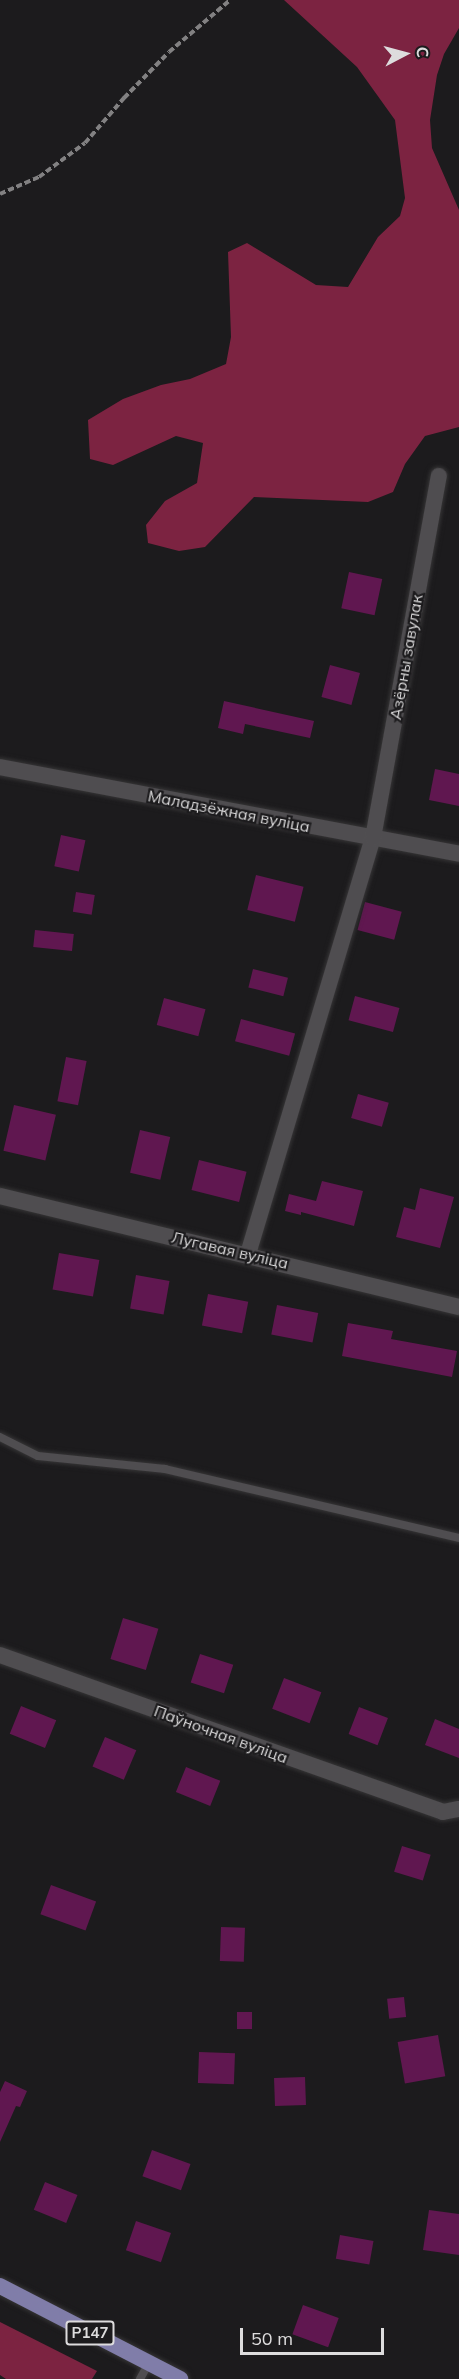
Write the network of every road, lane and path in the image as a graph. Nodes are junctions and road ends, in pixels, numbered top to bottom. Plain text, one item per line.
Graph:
1 (230, 0) edge
2 (0, 194) edge
3 (439, 476) dead end
4 (0, 767) edge
5 (374, 838) junction
6 (459, 854) edge
7 (0, 1196) edge
8 (248, 1254) junction
9 (459, 1307) edge
10 (0, 1437) edge
11 (459, 1538) edge
12 (0, 1655) edge
13 (451, 1811) edge
14 (0, 2286) edge
15 (149, 2363) junction
16 (140, 2379) edge
17 (180, 2379) edge

1 - 2 path
3 - 5 street, Азёрны завулак
4 - 5 street, Маладзёжная вуліца
5 - 6 street, Маладзёжная вуліца
5 - 8 street, Азёрны завулак
7 - 8 street, Лугавая вуліца
8 - 9 street, Лугавая вуліца
10 - 11 lane
12 - 13 street, Паўночная вуліца
14 - 15 main road, Р147
15 - 16 lane
15 - 17 main road, Р147

